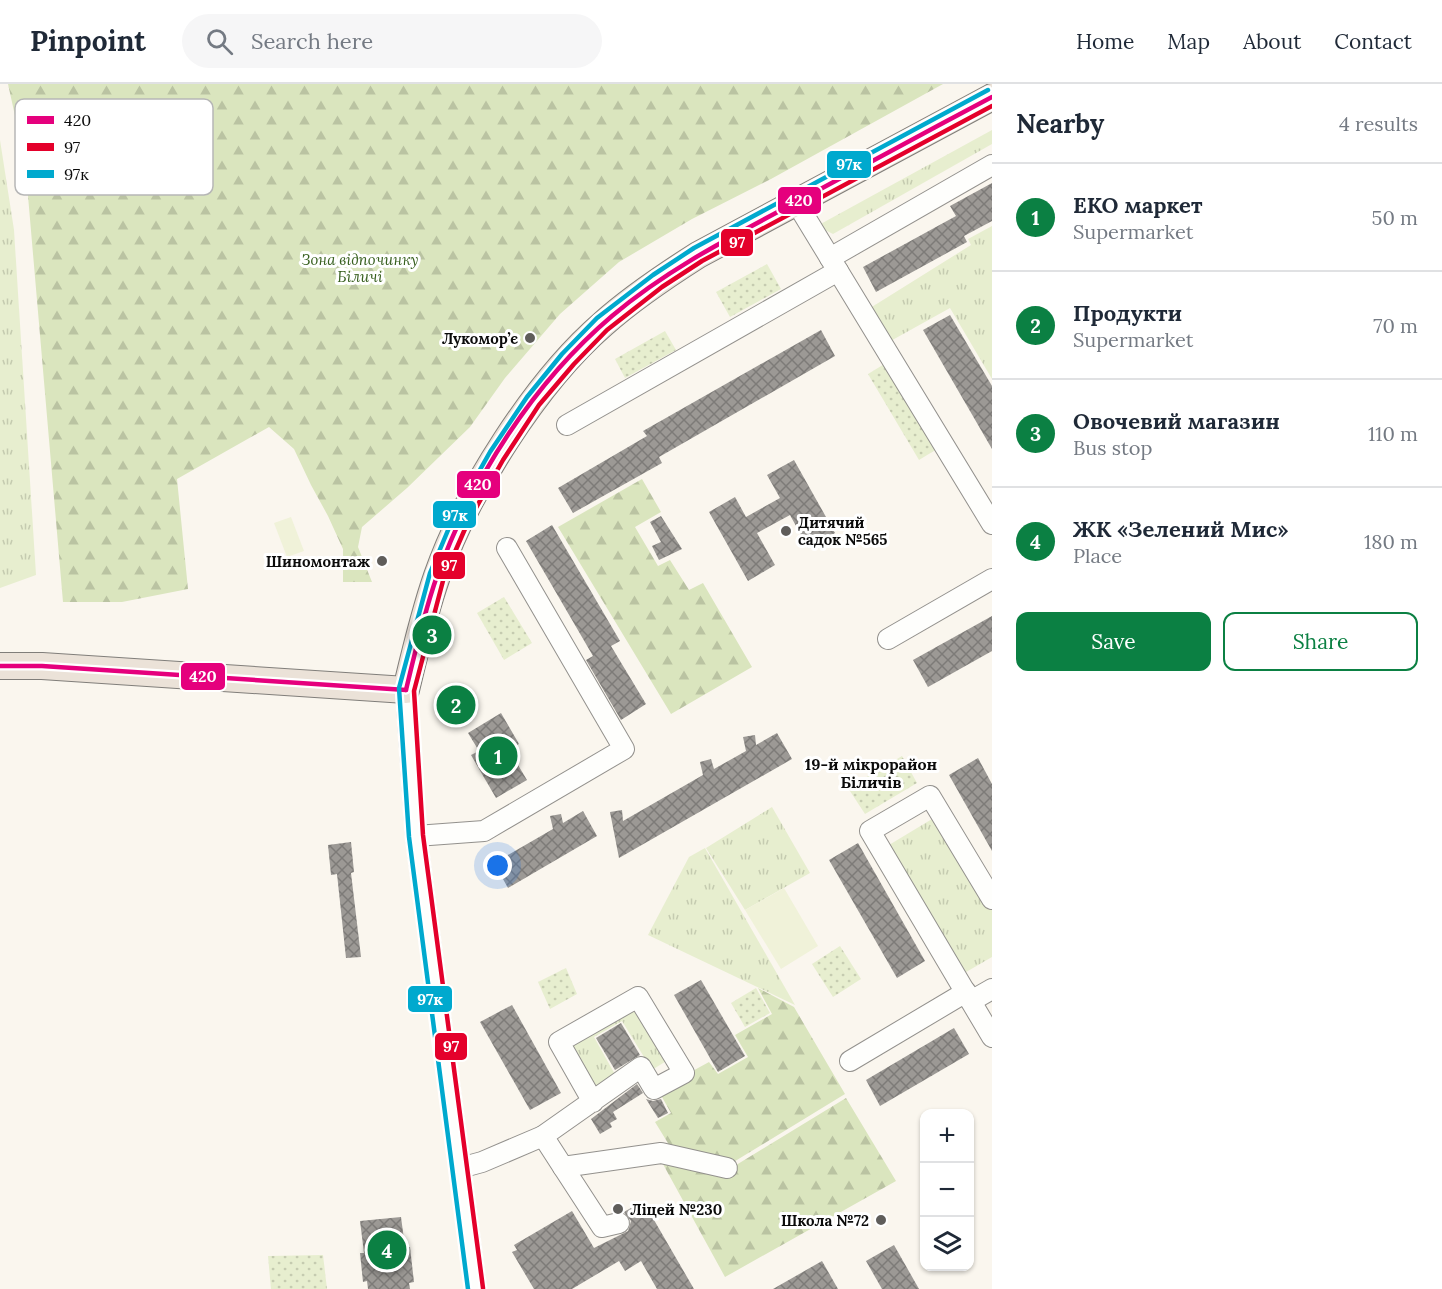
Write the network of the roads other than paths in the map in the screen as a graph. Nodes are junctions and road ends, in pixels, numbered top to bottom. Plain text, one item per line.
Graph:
1 (992, 97) edge
2 (992, 165) edge
3 (796, 202) junction
4 (834, 265) junction
5 (567, 425) dead end
6 (992, 524) edge
7 (507, 548) dead end
8 (992, 579) edge
9 (888, 639) dead end
10 (0, 666) edge
11 (406, 690) junction
12 (416, 836) junction
13 (992, 899) edge
14 (992, 989) edge
15 (968, 996) junction
16 (992, 1037) edge
17 (850, 1061) dead end
18 (593, 1102) junction
19 (543, 1136) junction
20 (563, 1167) junction
21 (460, 1168) junction
22 (728, 1168) dead end
23 (619, 1223) dead end
24 (476, 1289) edge

1 - 3 main road
2 - 4 street
3 - 4 street
3 - 11 main road
4 - 5 street
4 - 6 street
7 - 12 street
8 - 9 street
10 - 11 main road
11 - 12 street
12 - 21 street
13 - 15 street
14 - 15 street
15 - 16 street
15 - 17 street
18 - 18 street
18 - 19 street
19 - 20 street
19 - 21 street
20 - 22 street
20 - 23 street
21 - 24 street

